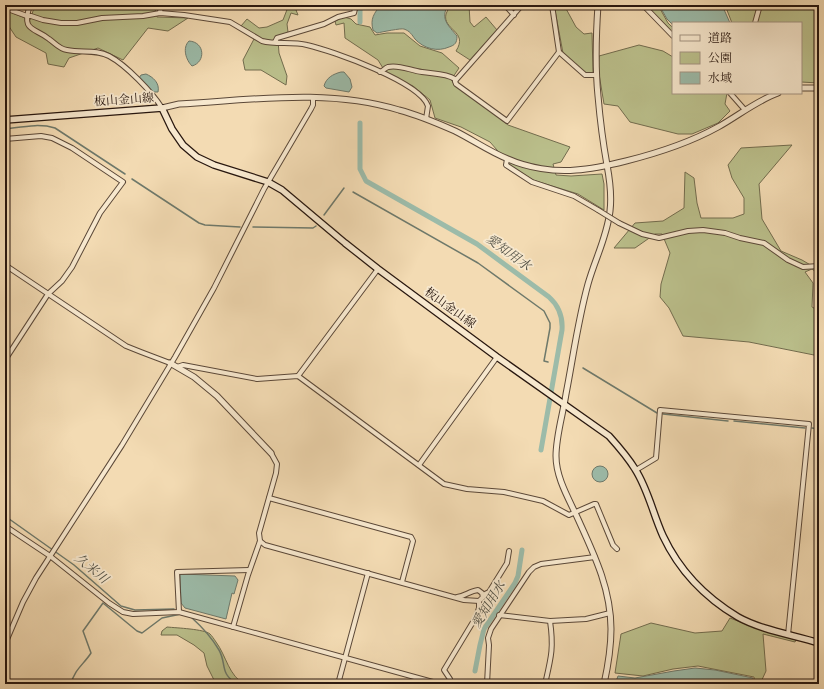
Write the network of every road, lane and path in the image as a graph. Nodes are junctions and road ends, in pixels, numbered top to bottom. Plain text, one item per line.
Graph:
1 (30, 5) edge
2 (161, 5) edge
3 (357, 5) edge
4 (505, 5) edge
5 (522, 5) edge
6 (552, 5) edge
7 (598, 5) edge
8 (643, 5) edge
9 (760, 5) edge
10 (5, 8) edge
11 (160, 13) junction
12 (514, 15) junction
13 (27, 16) junction
14 (755, 22) edge
15 (672, 35) edge
16 (275, 42) junction
17 (559, 52) junction
18 (380, 72) junction
19 (596, 75) junction
20 (455, 81) junction
21 (802, 88) edge
22 (819, 88) edge
23 (731, 94) edge
24 (775, 94) edge
25 (313, 96) junction
26 (162, 108) junction
27 (745, 110) junction
28 (426, 119) junction
29 (5, 120) edge
30 (5, 139) edge
31 (507, 159) junction
32 (607, 165) junction
33 (268, 182) junction
34 (5, 265) edge
35 (819, 266) edge
36 (378, 269) junction
37 (48, 294) junction
38 (497, 357) junction
39 (5, 360) edge
40 (170, 363) junction
41 (178, 367) junction
42 (298, 376) junction
43 (564, 405) junction
44 (271, 453) joint
45 (419, 465) junction
46 (636, 470) junction
47 (269, 498) junction
48 (575, 512) junction
49 (5, 526) edge
50 (260, 541) junction
51 (617, 549) dead end
52 (509, 551) dead end
53 (51, 555) junction
54 (595, 557) junction
55 (249, 570) junction
56 (368, 573) junction
57 (402, 582) junction
58 (483, 595) junction
59 (457, 597) junction
60 (479, 601) junction
61 (179, 612) junction
62 (610, 613) junction
63 (499, 615) junction
64 (550, 621) junction
65 (233, 627) junction
66 (788, 635) junction
67 (819, 643) edge
68 (5, 644) edge
69 (345, 657) junction
70 (338, 684) edge
71 (440, 684) edge
72 (451, 684) edge
73 (487, 684) edge
74 (544, 684) edge
75 (604, 684) edge

1 - 13 street
2 - 11 street
3 - 16 street
4 - 12 street
5 - 12 street
6 - 17 street
7 - 19 street
8 - 15 street
9 - 14 street
10 - 13 street
11 - 13 street
11 - 16 street
12 - 20 street
13 - 26 street
16 - 18 street
17 - 19 street
17 - 20 street
18 - 20 street
18 - 28 street
19 - 32 street
21 - 22 street
23 - 27 street
24 - 27 street
25 - 26 street
25 - 28 street
25 - 33 street
26 - 29 main road, 板山金山線
26 - 33 main road, 板山金山線
27 - 32 street
28 - 31 street
30 - 37 street
31 - 32 street
31 - 35 street, bridge
32 - 43 street
33 - 36 main road, 板山金山線
33 - 40 street
34 - 37 street
36 - 38 main road, 板山金山線
36 - 42 street
37 - 39 street
37 - 40 street
38 - 43 main road, 板山金山線
38 - 45 street
40 - 41 street
40 - 53 street
41 - 42 street
41 - 44 street
42 - 45 street
43 - 46 main road, 板山金山線
43 - 48 street
44 - 47 street
45 - 48 street
46 - 66 main road, 板山金山線
46 - 66 street
47 - 50 street
47 - 57 street
48 - 51 street
48 - 54 street
49 - 53 street
50 - 55 street
50 - 56 street
52 - 58 street
53 - 61 street
53 - 68 street
54 - 62 street
54 - 63 street
55 - 61 street
55 - 65 street
56 - 57 street
56 - 69 street
57 - 59 street
58 - 59 street
58 - 60 street
59 - 60 street
60 - 72 street
61 - 65 street
62 - 64 street
62 - 75 street
63 - 64 street
63 - 73 street
64 - 74 street
65 - 69 street
66 - 67 main road, 板山金山線
69 - 70 street
69 - 71 street

